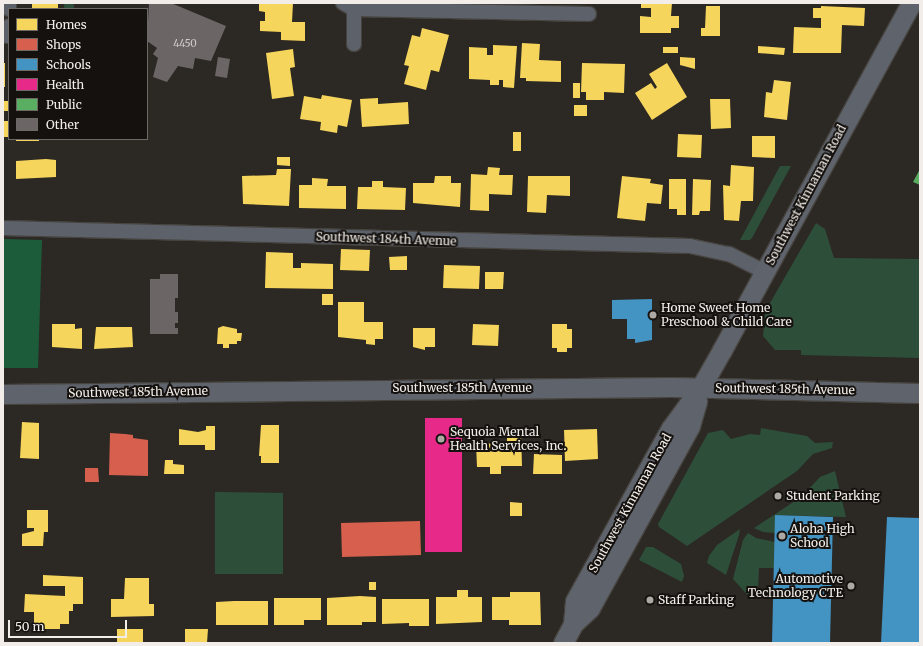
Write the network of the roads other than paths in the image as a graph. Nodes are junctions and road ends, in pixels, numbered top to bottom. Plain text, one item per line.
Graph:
1 (911, 3) edge
2 (349, 6) edge
3 (589, 14) dead end
4 (354, 44) dead end
5 (3, 228) edge
6 (764, 272) junction
7 (701, 387) junction
8 (920, 393) edge
9 (3, 394) edge
10 (563, 643) edge

1 - 6 main road, Southwest Kinnaman Road
2 - 3 street
2 - 4 street
5 - 6 street, Southwest 184th Avenue
6 - 7 main road, Southwest Kinnaman Road
7 - 8 main road, Southwest 185th Avenue
7 - 9 main road, Southwest 185th Avenue
7 - 10 main road, Southwest Kinnaman Road

